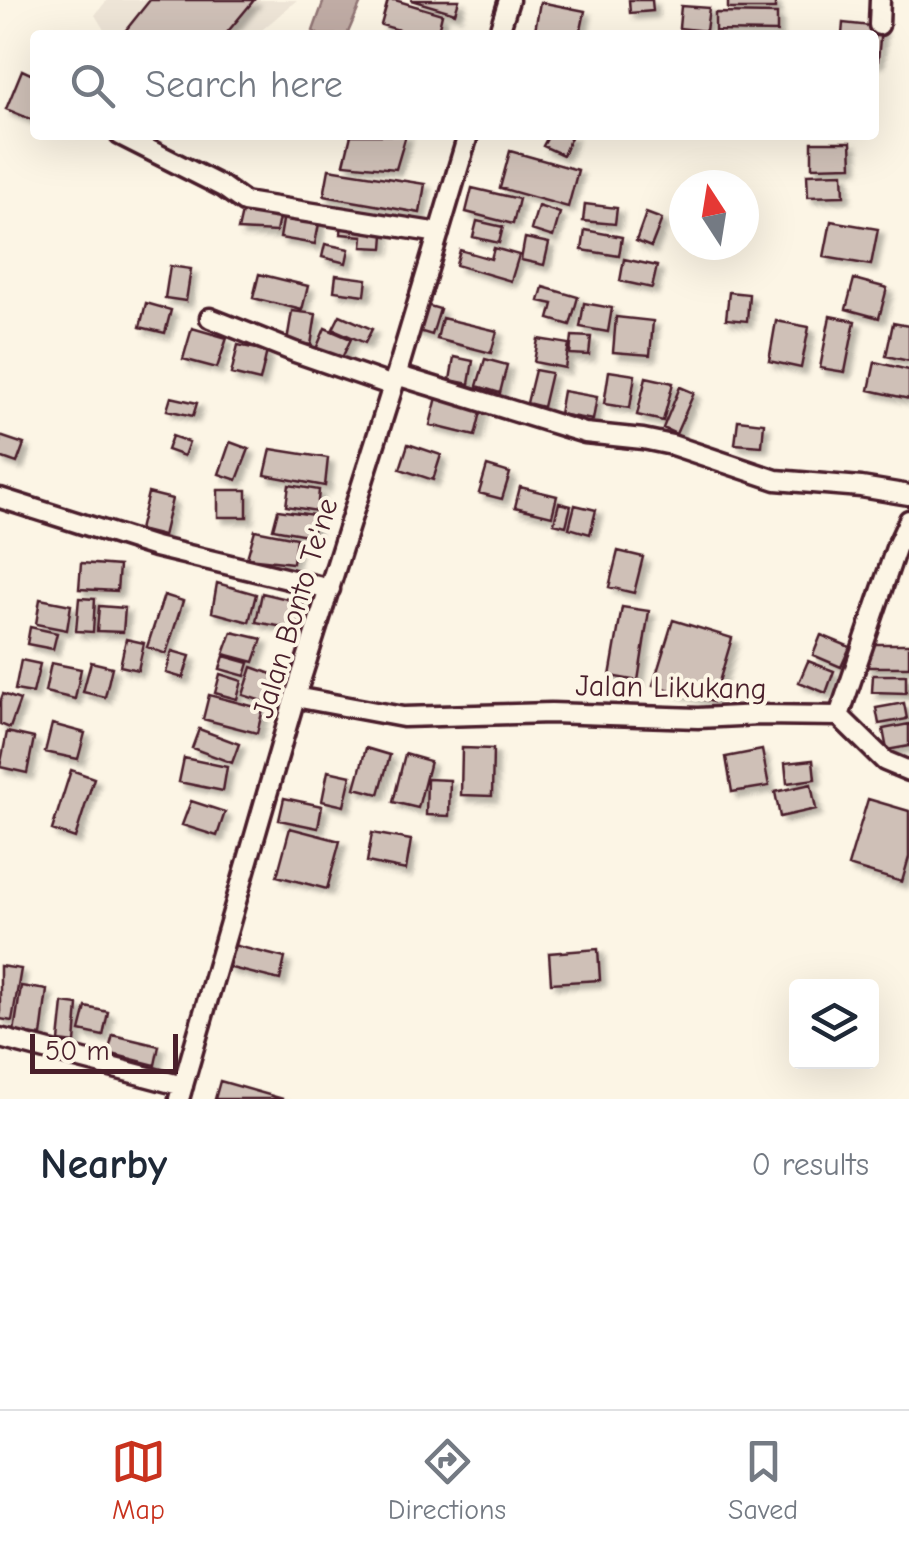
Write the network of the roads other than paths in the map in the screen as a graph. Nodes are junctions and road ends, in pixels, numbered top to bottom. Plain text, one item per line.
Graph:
1 (509, 0) edge
2 (880, 0) edge
3 (879, 25) dead end
4 (500, 30) edge
5 (130, 140) edge
6 (466, 140) edge
7 (438, 233) junction
8 (210, 318) dead end
9 (394, 380) junction
10 (909, 495) edge
11 (0, 498) edge
12 (909, 520) edge
13 (330, 589) junction
14 (295, 697) junction
15 (840, 716) junction
16 (909, 770) edge
17 (0, 1038) edge
18 (181, 1092) edge

1 - 4 street
2 - 3 street
5 - 7 street
6 - 7 street, Jalan Bonto Te'ne
7 - 9 street, Jalan Bonto Te'ne
8 - 9 street
9 - 10 street
9 - 13 street, Jalan Bonto Te'ne
11 - 13 street
12 - 15 street
13 - 14 street, Jalan Bonto Te'ne
14 - 15 street, Jalan Likukang
14 - 18 street, Jalan Bonto Te'ne
15 - 16 street
17 - 18 street

